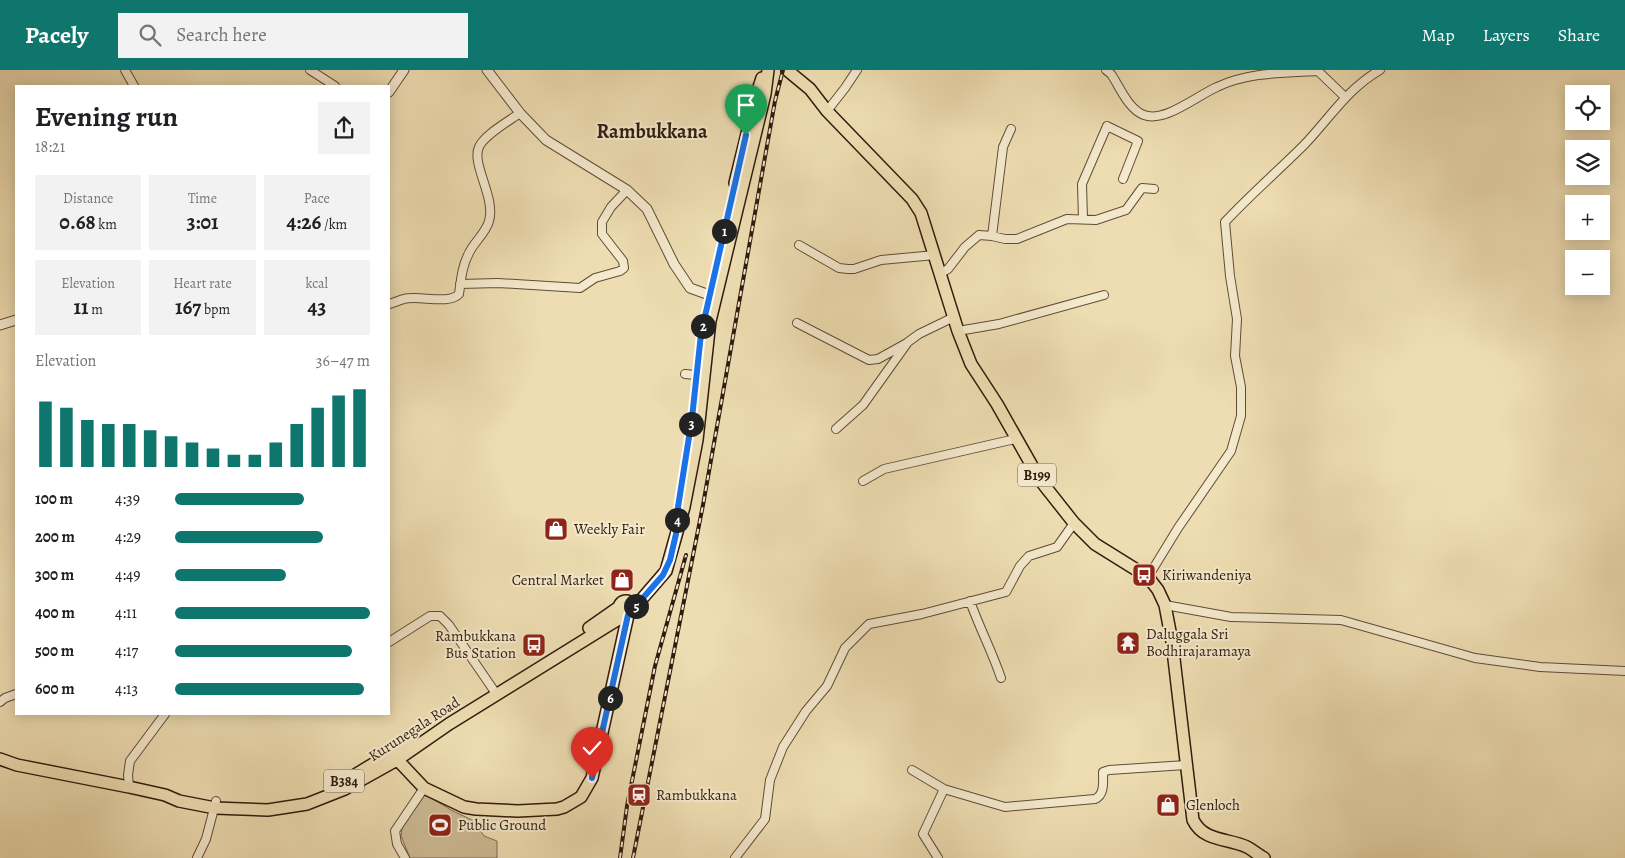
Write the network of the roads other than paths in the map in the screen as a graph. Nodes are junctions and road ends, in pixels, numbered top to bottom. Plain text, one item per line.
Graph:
1 (125, 70) edge
2 (310, 70) edge
3 (404, 70) edge
4 (487, 70) edge
5 (767, 70) edge
6 (788, 70) edge
7 (857, 70) edge
8 (1380, 70) edge
9 (1110, 71) edge
10 (133, 85) edge
11 (333, 85) edge
12 (390, 91) edge
13 (1345, 97) junction
14 (827, 111) junction
15 (520, 113) junction
16 (1011, 129) dead end
17 (1123, 178) dead end
18 (1154, 189) dead end
19 (627, 190) junction
20 (1083, 219) junction
21 (992, 236) junction
22 (799, 245) dead end
23 (935, 255) junction
24 (940, 273) junction
25 (460, 284) junction
26 (1104, 295) dead end
27 (712, 296) junction
28 (390, 304) edge
29 (954, 317) junction
30 (15, 320) edge
31 (797, 323) dead end
32 (0, 326) edge
33 (958, 331) junction
34 (908, 342) junction
35 (684, 374) dead end
36 (696, 375) junction
37 (836, 429) dead end
38 (1015, 439) junction
39 (863, 481) dead end
40 (1074, 523) junction
41 (676, 534) junction
42 (1148, 577) junction
43 (970, 601) junction
44 (1165, 605) junction
45 (627, 609) junction
46 (390, 641) edge
47 (1625, 672) edge
48 (1001, 678) dead end
49 (499, 691) junction
50 (15, 694) edge
51 (0, 702) edge
52 (164, 715) edge
53 (394, 756) junction
54 (0, 759) edge
55 (1186, 765) junction
56 (912, 770) dead end
57 (129, 786) junction
58 (424, 788) junction
59 (944, 788) junction
60 (216, 805) junction
61 (197, 858) edge
62 (404, 858) edge
63 (735, 858) edge
64 (938, 858) edge
65 (1264, 858) edge

1 - 10 street
2 - 11 street
3 - 12 street
4 - 15 street
5 - 27 main road, B384
6 - 14 main road, B199
7 - 14 street
8 - 13 street
9 - 13 street
13 - 42 street
14 - 23 main road, B199
15 - 19 street
15 - 25 street
16 - 21 street
17 - 20 street
18 - 20 street
19 - 25 street
19 - 27 street
20 - 21 street
21 - 24 street
22 - 23 street
23 - 24 main road, B199
24 - 29 main road, B199
25 - 28 street
26 - 33 street
27 - 36 main road, B384
27 - 41 main road, B384
29 - 33 main road, B199
29 - 34 street
30 - 32 street
31 - 34 street
33 - 38 main road, B199
34 - 37 street
35 - 36 street
36 - 41 main road, B384
38 - 39 street
38 - 40 main road, B199
40 - 42 main road, B199
40 - 43 street
41 - 45 main road, B384
42 - 44 main road, B199
43 - 48 street
43 - 63 street
44 - 47 street
44 - 55 main road, B199
45 - 49 main road, B384
45 - 58 main road
46 - 49 street
49 - 53 main road, Kurunegala Road / B384
50 - 51 street
52 - 57 street
53 - 58 main road
53 - 60 main road, Kurunegala Road / B384
54 - 57 main road, Kurunegala Road / B384
55 - 59 street
55 - 65 main road, B199
56 - 59 street
57 - 60 main road, Kurunegala Road / B384
58 - 62 street
59 - 64 street
60 - 61 street

